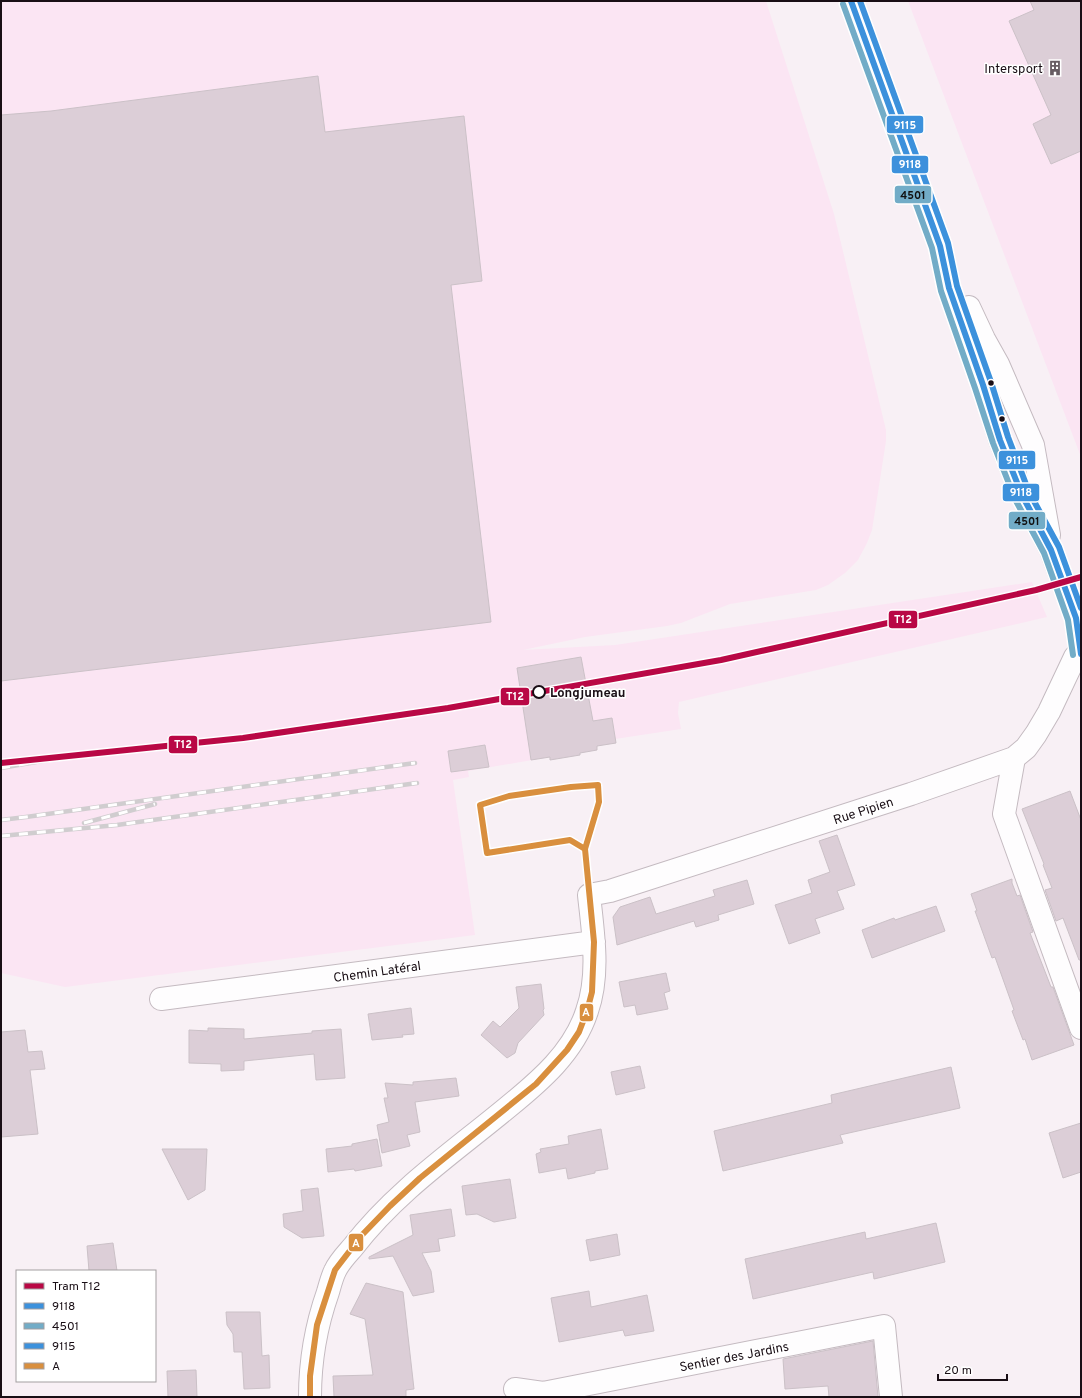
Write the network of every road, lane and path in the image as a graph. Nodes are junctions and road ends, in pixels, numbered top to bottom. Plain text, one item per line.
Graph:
1 (851, 1) edge
2 (940, 246) junction
3 (1051, 550) junction
4 (1076, 615) edge
5 (1081, 652) edge
6 (1014, 758) junction
7 (594, 942) junction
8 (161, 999) dead end
9 (1081, 1028) edge
10 (515, 1389) dead end
11 (310, 1397) edge
12 (891, 1397) edge

1 - 2 street
2 - 3 street
2 - 3 street
3 - 4 street
4 - 5 street
5 - 6 street, Rue Pipien
6 - 7 street, Rue Pipien
6 - 9 street
7 - 8 street, Chemin Latéral
7 - 11 street
10 - 12 street, Sentier des Jardins

